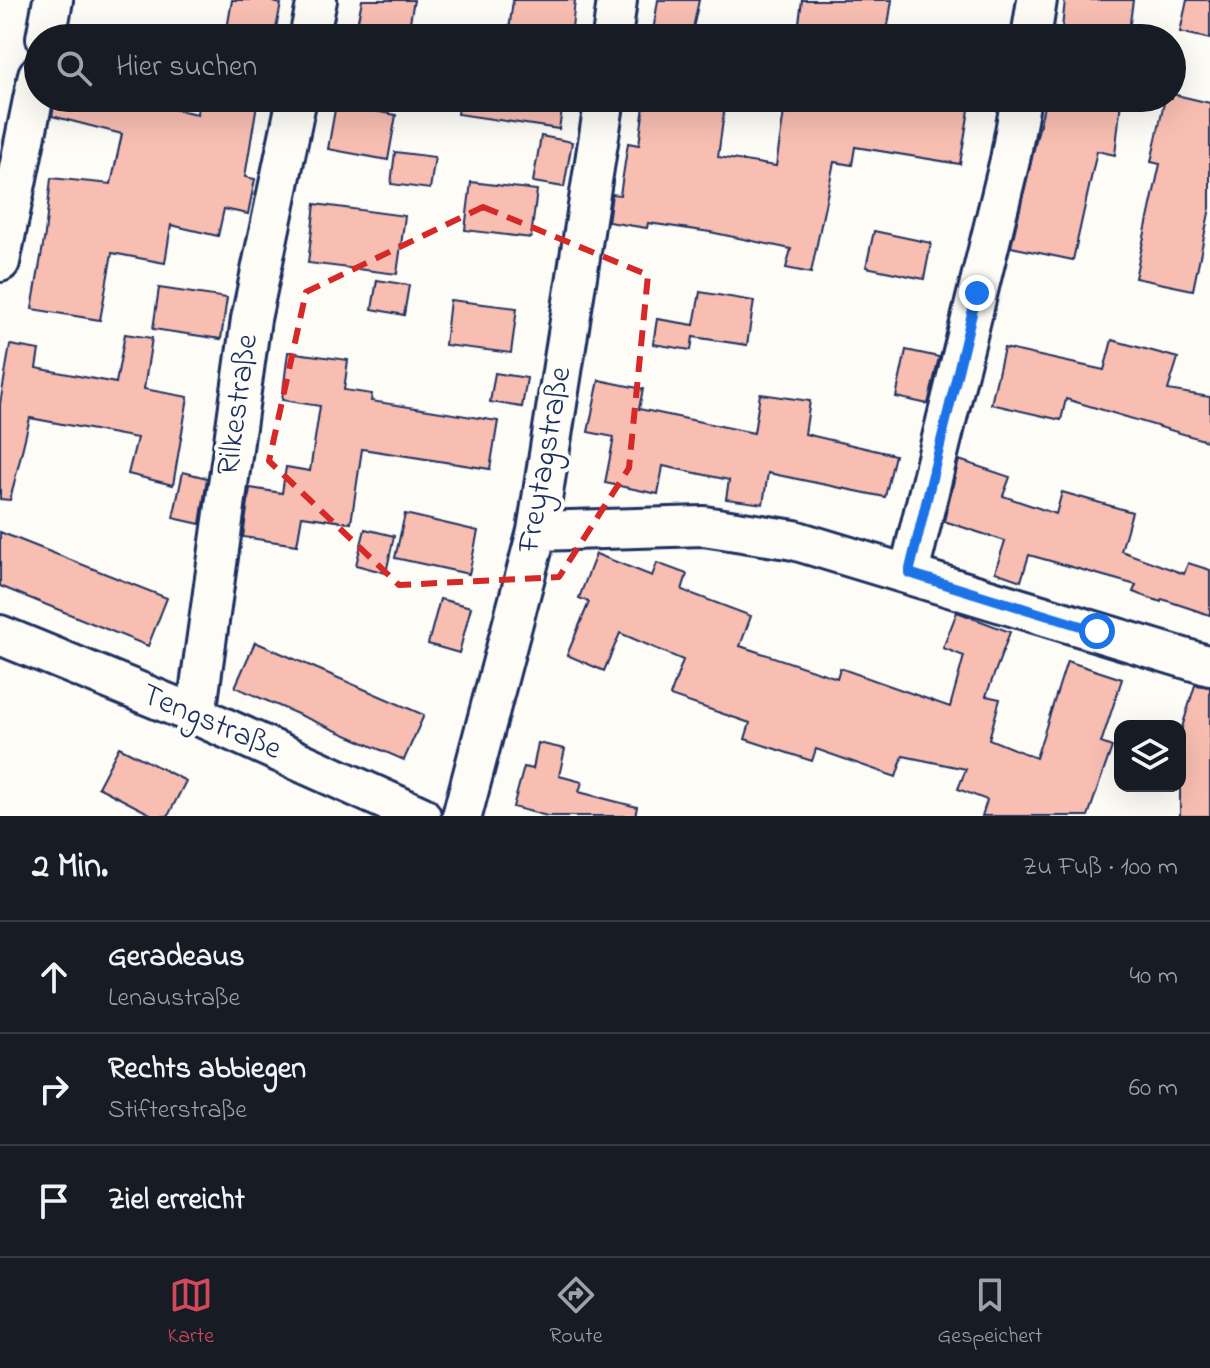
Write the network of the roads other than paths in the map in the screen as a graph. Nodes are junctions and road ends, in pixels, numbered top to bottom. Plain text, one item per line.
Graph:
1 (53, 0) edge
2 (317, 0) edge
3 (617, 0) edge
4 (1037, 0) edge
5 (49, 24) edge
6 (312, 24) edge
7 (614, 24) edge
8 (1033, 24) edge
9 (30, 112) edge
10 (294, 112) edge
11 (603, 112) edge
12 (1019, 112) edge
13 (0, 262) edge
14 (537, 531) junction
15 (909, 573) junction
16 (0, 635) edge
17 (1210, 666) edge
18 (196, 715) junction
19 (421, 816) edge
20 (462, 816) edge

1 - 5 street
2 - 6 street
3 - 7 street
4 - 8 street
9 - 13 street
10 - 18 street, Rilkestraße
11 - 14 street, Freytagstraße
12 - 15 street
14 - 15 street
14 - 20 street, Freytagstraße
15 - 17 street
16 - 18 street, Tengstraße
18 - 19 street, Tengstraße

